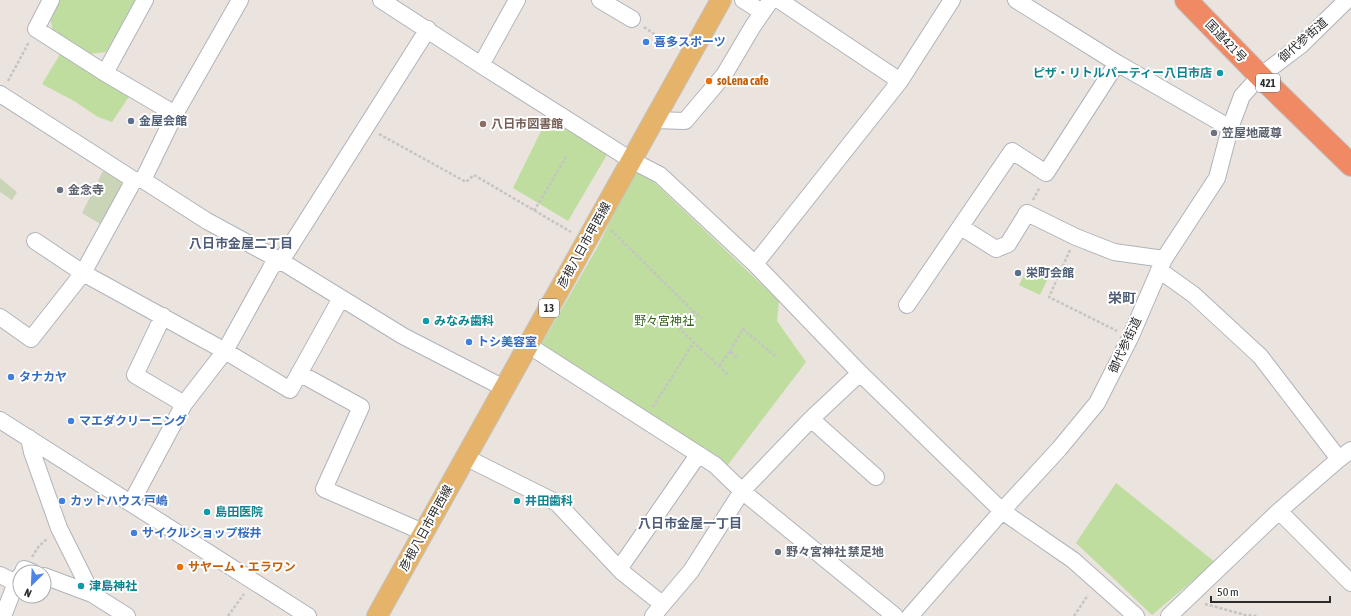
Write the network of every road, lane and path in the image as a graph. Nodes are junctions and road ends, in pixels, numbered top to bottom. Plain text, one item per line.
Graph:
1 (51, 0) edge
2 (146, 0) edge
3 (240, 0) edge
4 (381, 0) edge
5 (517, 0) edge
6 (600, 0) edge
7 (721, 0) edge
8 (742, 0) edge
9 (779, 0) edge
10 (952, 0) edge
11 (1016, 0) edge
12 (1186, 0) edge
13 (1347, 0) edge
14 (766, 6) edge
15 (632, 19) joint
16 (36, 29) junction
17 (428, 29) junction
18 (678, 51) dead end
19 (1117, 63) junction
20 (480, 65) junction
21 (105, 74) junction
22 (1260, 76) junction
23 (900, 81) junction
24 (0, 95) edge
25 (175, 114) junction
26 (654, 120) junction
27 (367, 128) junction
28 (1230, 128) junction
29 (566, 157) dead end
30 (632, 160) junction
31 (1351, 165) edge
32 (1046, 174) junction
33 (139, 180) junction
34 (534, 211) junction
35 (1026, 213) junction
36 (608, 227) dead end
37 (961, 227) junction
38 (575, 234) dead end
39 (1076, 237) junction
40 (35, 241) dead end
41 (281, 261) junction
42 (755, 264) junction
43 (1162, 265) junction
44 (83, 273) junction
45 (341, 298) junction
46 (907, 305) dead end
47 (693, 311) junction
48 (163, 316) junction
49 (0, 317) edge
50 (702, 318) dead end
51 (1130, 338) junction
52 (694, 342) junction
53 (528, 345) junction
54 (225, 351) junction
55 (730, 351) junction
56 (775, 356) dead end
57 (737, 358) dead end
58 (718, 366) junction
59 (299, 373) junction
60 (860, 373) junction
61 (729, 376) dead end
62 (504, 388) junction
63 (184, 404) junction
64 (811, 419) junction
65 (0, 420) edge
66 (644, 420) junction
67 (29, 438) junction
68 (1345, 454) edge
69 (698, 455) junction
70 (465, 457) junction
71 (876, 478) dead end
72 (742, 491) junction
73 (131, 504) junction
74 (1002, 510) junction
75 (1279, 511) junction
76 (59, 528) junction
77 (423, 532) junction
78 (29, 564) edge
79 (619, 569) junction
80 (12, 574) edge
81 (0, 575) edge
82 (52, 579) edge
83 (1098, 582) junction
84 (1351, 583) edge
85 (245, 592) dead end
86 (92, 594) junction
87 (12, 597) edge
88 (1188, 599) junction
89 (657, 610) edge
90 (3, 616) edge
91 (127, 616) edge
92 (228, 616) edge
93 (308, 616) edge
94 (377, 616) edge
95 (895, 616) edge
96 (910, 616) edge
97 (1074, 616) edge
98 (1136, 616) edge
99 (1169, 616) edge
100 (1257, 616) edge

1 - 16 street
2 - 21 street
3 - 25 street
4 - 17 street
5 - 20 street
6 - 15 street
7 - 26 main road, 彦根八日市甲西線 / 13
8 - 14 street
9 - 23 street
10 - 23 street
11 - 19 street
12 - 22 highway, 国道421号 / 421
13 - 22 street, 御代参街道
14 - 26 street
15 - 18 path
16 - 21 street
16 - 24 path
17 - 20 street
17 - 27 street
19 - 28 street
19 - 32 street
20 - 30 street
21 - 25 street
22 - 28 street, 御代参街道
22 - 31 highway, 国道421号 / 421
23 - 42 street
24 - 33 street
25 - 33 street
26 - 30 main road, 彦根八日市甲西線 / 13
27 - 34 path
27 - 41 street
28 - 43 street, 御代参街道
29 - 34 path
30 - 42 street
30 - 53 main road, 彦根八日市甲西線 / 13
32 - 35 path
32 - 37 street
33 - 41 street
33 - 44 street
34 - 38 path
35 - 37 street
35 - 39 street
36 - 47 path
37 - 46 street
39 - 43 street
39 - 51 path
40 - 44 street
41 - 45 street
41 - 54 street
42 - 60 street
43 - 51 street, 御代参街道
43 - 68 street
44 - 48 street
44 - 49 street
45 - 59 street
45 - 62 street
47 - 50 path
47 - 52 path
48 - 54 street
48 - 63 street
51 - 74 street, 御代参街道
52 - 58 path
52 - 66 path
53 - 62 main road, 彦根八日市甲西線 / 13
53 - 66 street
54 - 59 street
54 - 63 street
55 - 56 path
55 - 57 path
55 - 58 path
58 - 61 path
59 - 77 street
60 - 64 street
60 - 74 street
62 - 70 main road, 彦根八日市甲西線 / 13
63 - 73 street
64 - 71 street
64 - 72 street
65 - 67 street
66 - 69 street
67 - 73 street
67 - 76 street
68 - 75 street
69 - 72 street
69 - 79 street
70 - 77 main road, 彦根八日市甲西線 / 13
70 - 79 street
72 - 89 street
72 - 95 street
73 - 93 street
74 - 83 street
74 - 96 street, 御代参街道
75 - 84 street
75 - 88 street
76 - 78 path
76 - 86 street
77 - 94 main road, 彦根八日市甲西線 / 13
79 - 89 street
80 - 81 street
82 - 86 street
83 - 97 path
83 - 98 street
85 - 92 path
86 - 91 street
87 - 90 street
88 - 99 street
88 - 100 path

